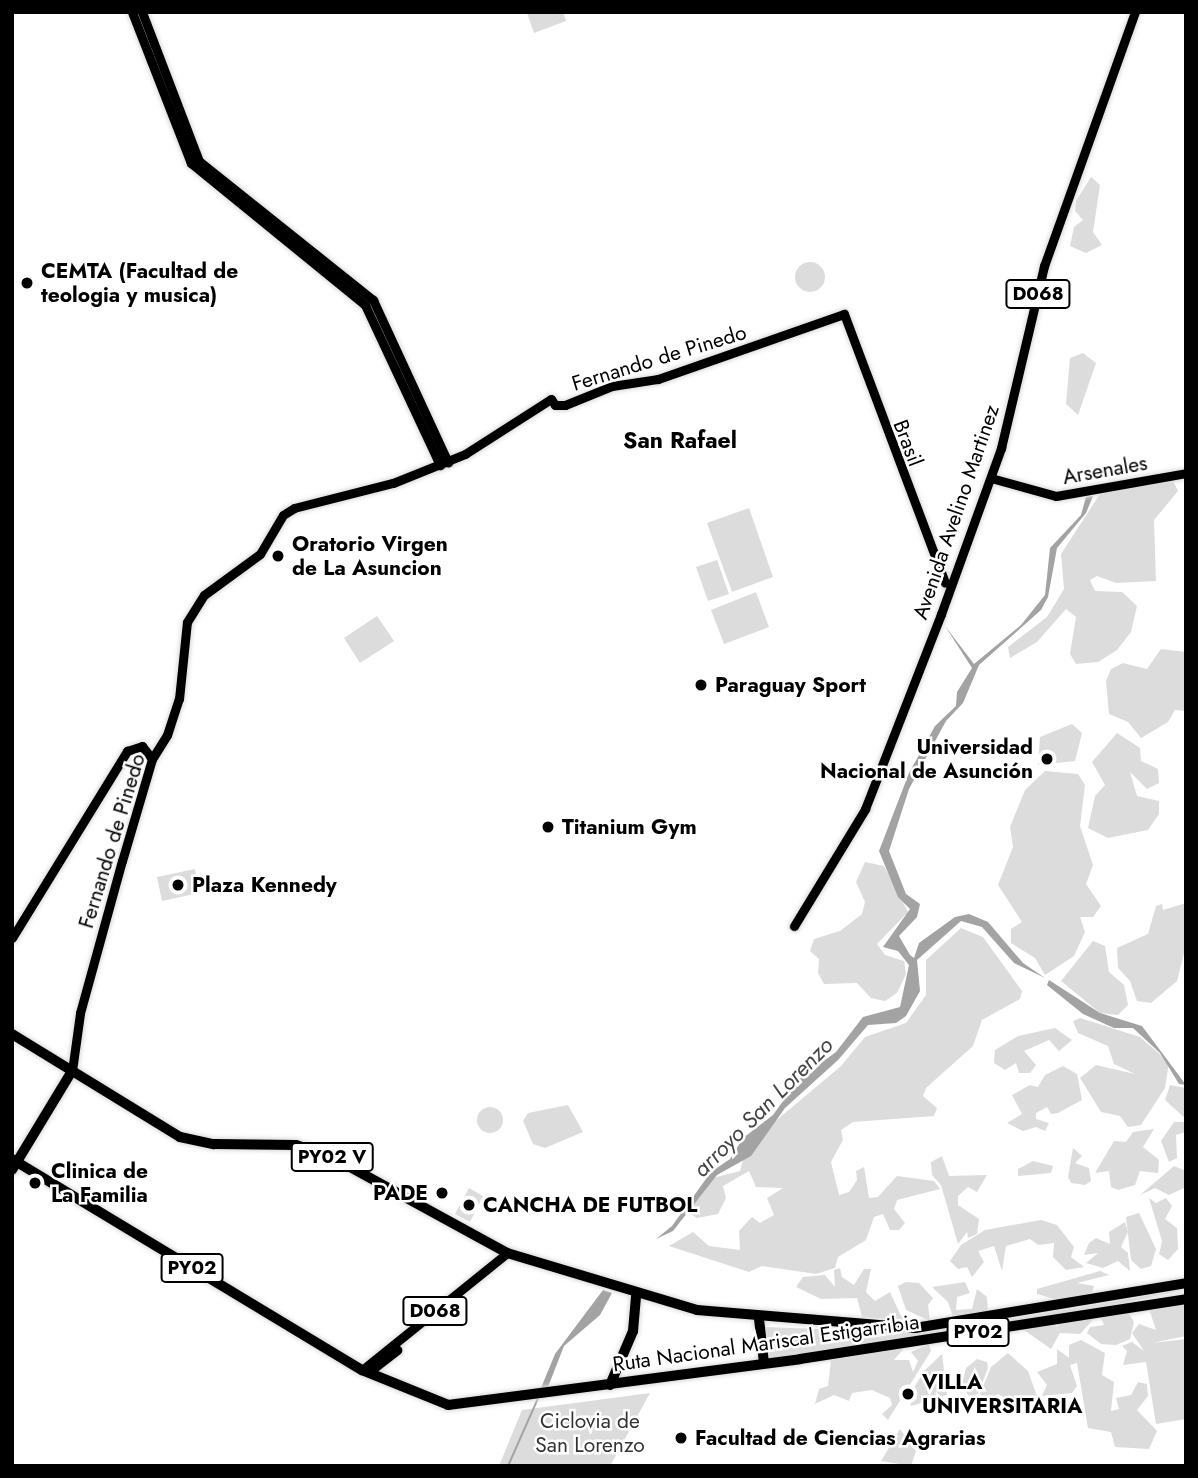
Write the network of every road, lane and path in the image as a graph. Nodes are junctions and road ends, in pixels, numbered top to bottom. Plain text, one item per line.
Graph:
1 (132, 12) edge
2 (142, 12) edge
3 (1135, 12) edge
4 (844, 314) joint
5 (444, 463) junction
6 (1186, 473) edge
7 (991, 478) junction
8 (945, 583) dead end
9 (152, 759) junction
10 (794, 926) dead end
11 (12, 938) edge
12 (12, 1034) edge
13 (72, 1071) junction
14 (14, 1164) edge
15 (508, 1252) junction
16 (1186, 1283) edge
17 (635, 1295) junction
18 (1186, 1299) edge
19 (759, 1319) junction
20 (764, 1363) junction
21 (365, 1372) junction
22 (610, 1385) junction

1 - 5 main road
2 - 5 main road
3 - 7 main road, Avenida Avelino Martinez / D068
4 - 5 main road, Fernando de Pinedo
4 - 8 main road, Brasil
5 - 9 main road, Fernando de Pinedo
6 - 7 main road, Arsenales
7 - 10 main road, Avenida Avelino Martinez / D068
9 - 11 main road
9 - 13 main road, Fernando de Pinedo
12 - 13 highway, PY02 V
13 - 14 highway, PY02
13 - 15 highway, PY02 V
14 - 21 highway, PY02
15 - 17 highway, PY02 V
15 - 21 main road, D068
16 - 19 highway, Ruta Nacional Mariscal Estigarribia / PY02
17 - 19 highway, Ruta Nacional Mariscal Estigarribia / PY02
17 - 22 highway
18 - 20 highway, Ruta Nacional Mariscal Estigarribia / PY02
19 - 20 highway
20 - 22 highway, Ruta Nacional Mariscal Estigarribia / PY02
21 - 22 highway, Ruta Nacional Mariscal Estigarribia / PY02

